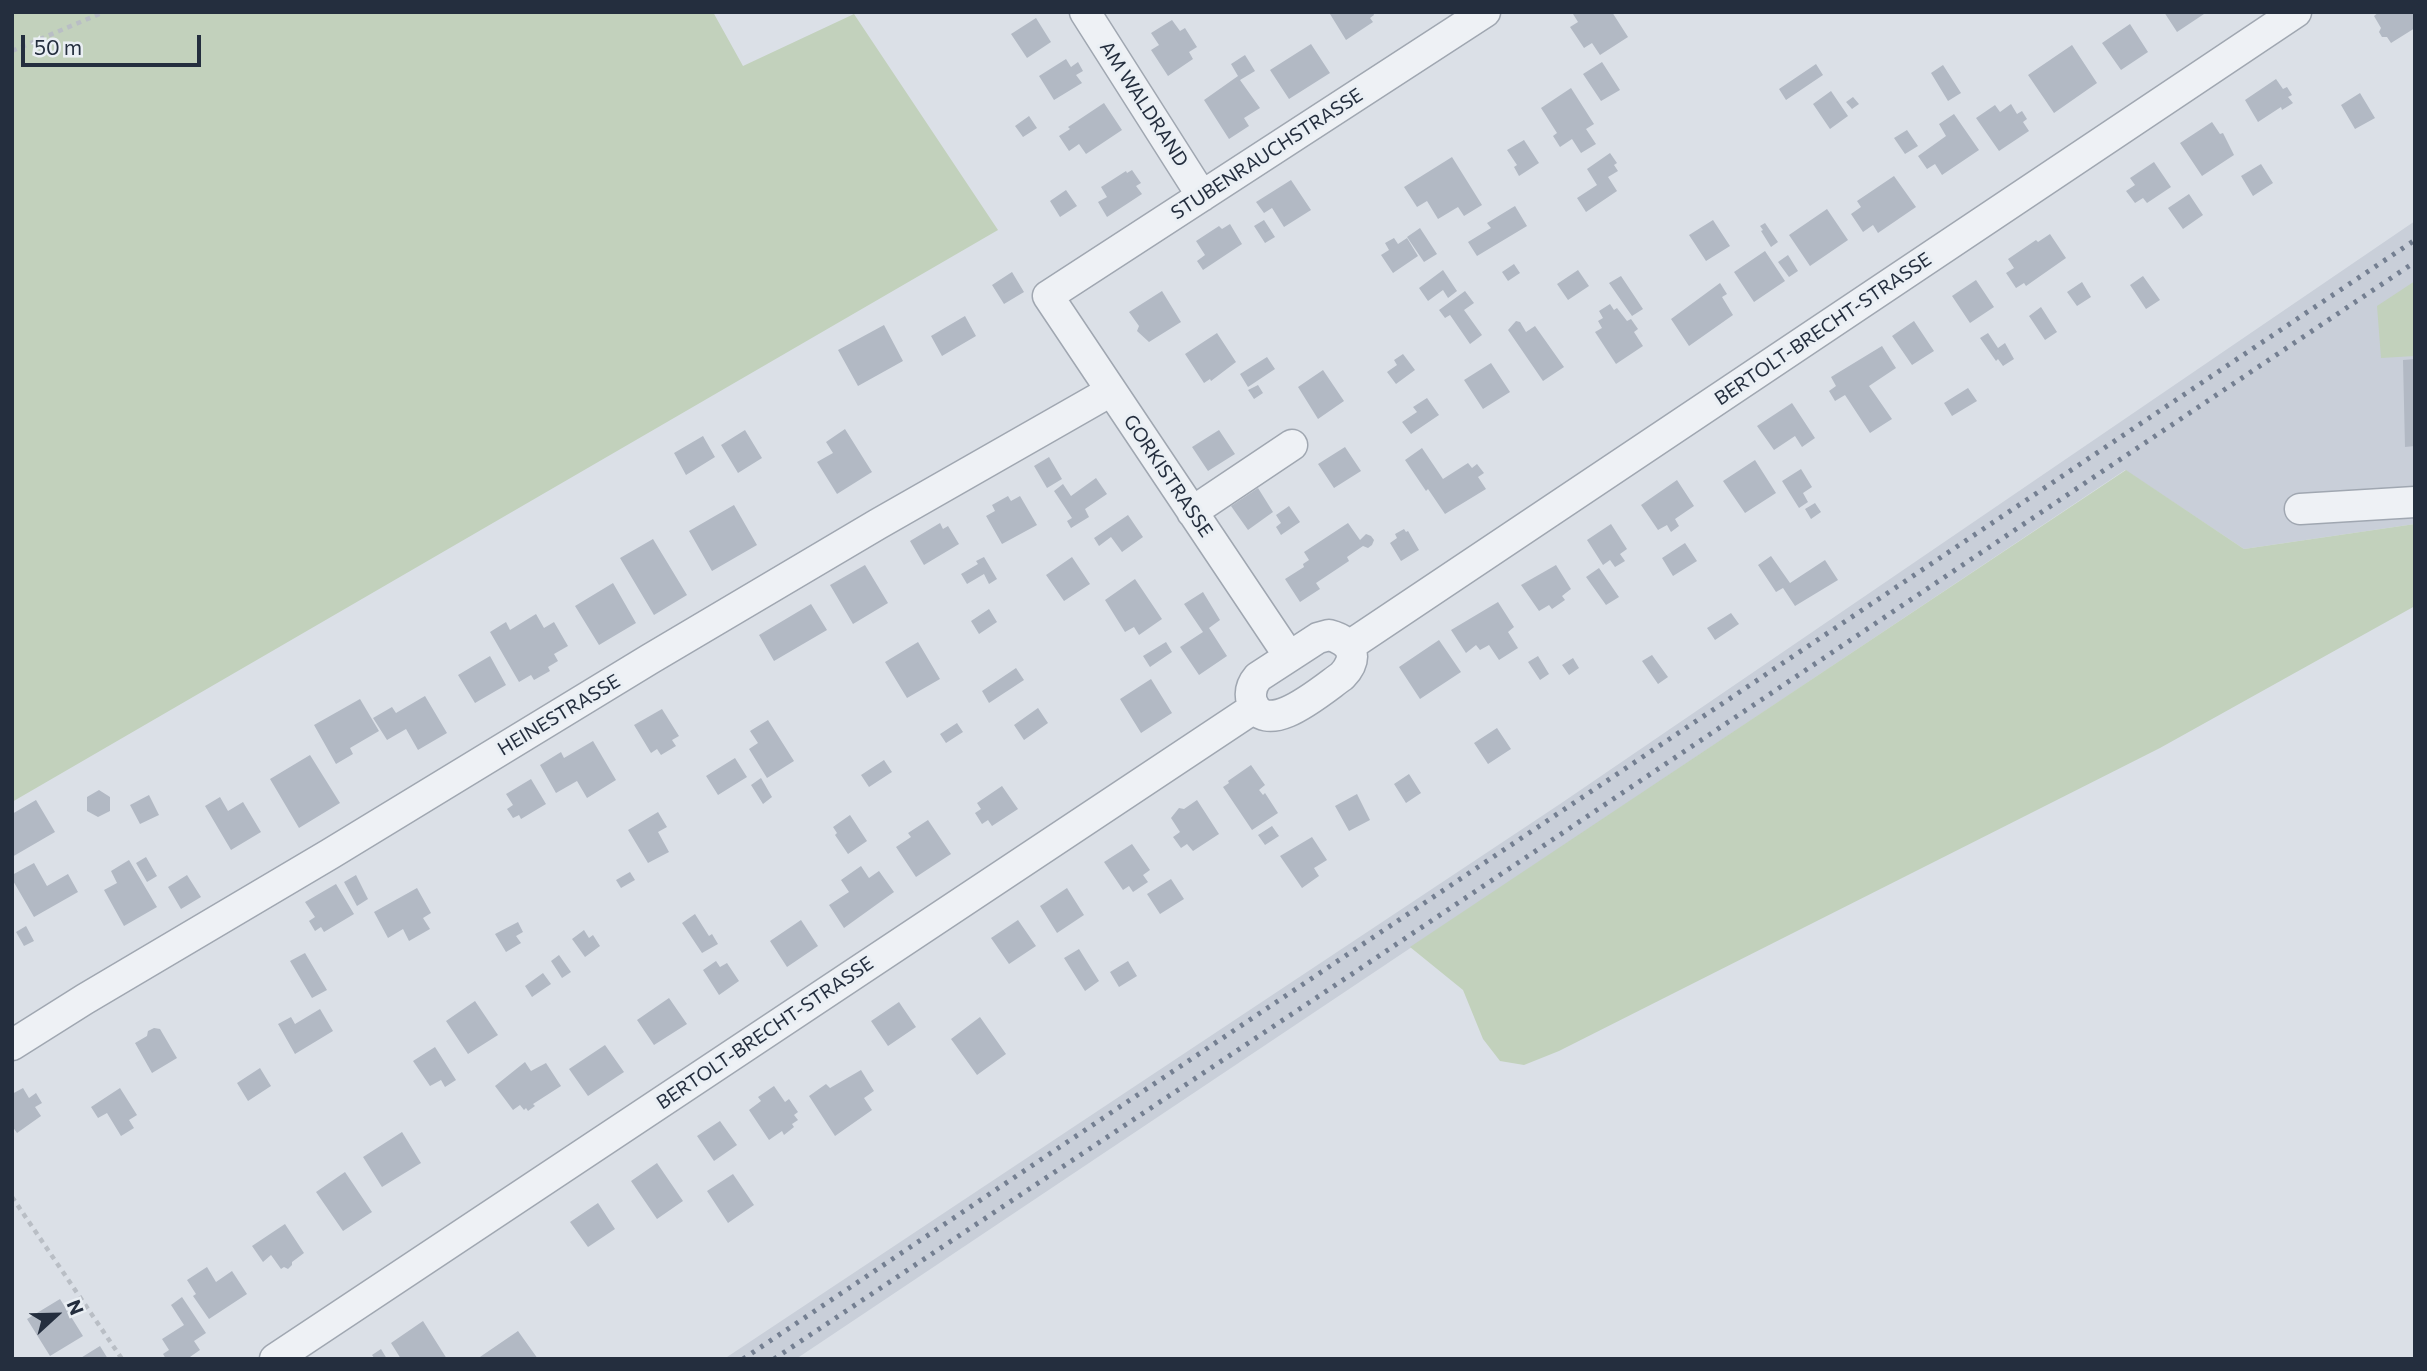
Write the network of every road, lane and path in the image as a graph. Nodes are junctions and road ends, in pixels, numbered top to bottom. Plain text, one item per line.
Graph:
1 (104, 12) edge
2 (1085, 12) edge
3 (1485, 12) edge
4 (2296, 12) edge
5 (12, 51) edge
6 (1202, 196) junction
7 (1048, 296) joint
8 (1111, 391) junction
9 (1292, 445) dead end
10 (2415, 502) edge
11 (2300, 509) dead end
12 (1192, 512) junction
13 (1349, 646) junction
14 (1289, 656) junction
15 (1254, 708) junction
16 (12, 1045) edge
17 (12, 1197) edge
18 (122, 1359) edge
19 (275, 1359) edge

1 - 5 path
2 - 6 street, AM WALDRAND
3 - 6 street, STUBENRAUCHSTRASSE
4 - 13 street, BERTOLT-BRECHT-STRASSE
6 - 7 street, STUBENRAUCHSTRASSE
7 - 8 street, GORKISTRASSE
8 - 12 street, GORKISTRASSE
8 - 16 street, HEINESTRASSE
9 - 12 street
10 - 11 street
12 - 14 street, GORKISTRASSE
13 - 14 street
13 - 15 street
14 - 15 street
15 - 19 street, BERTOLT-BRECHT-STRASSE
17 - 18 path

